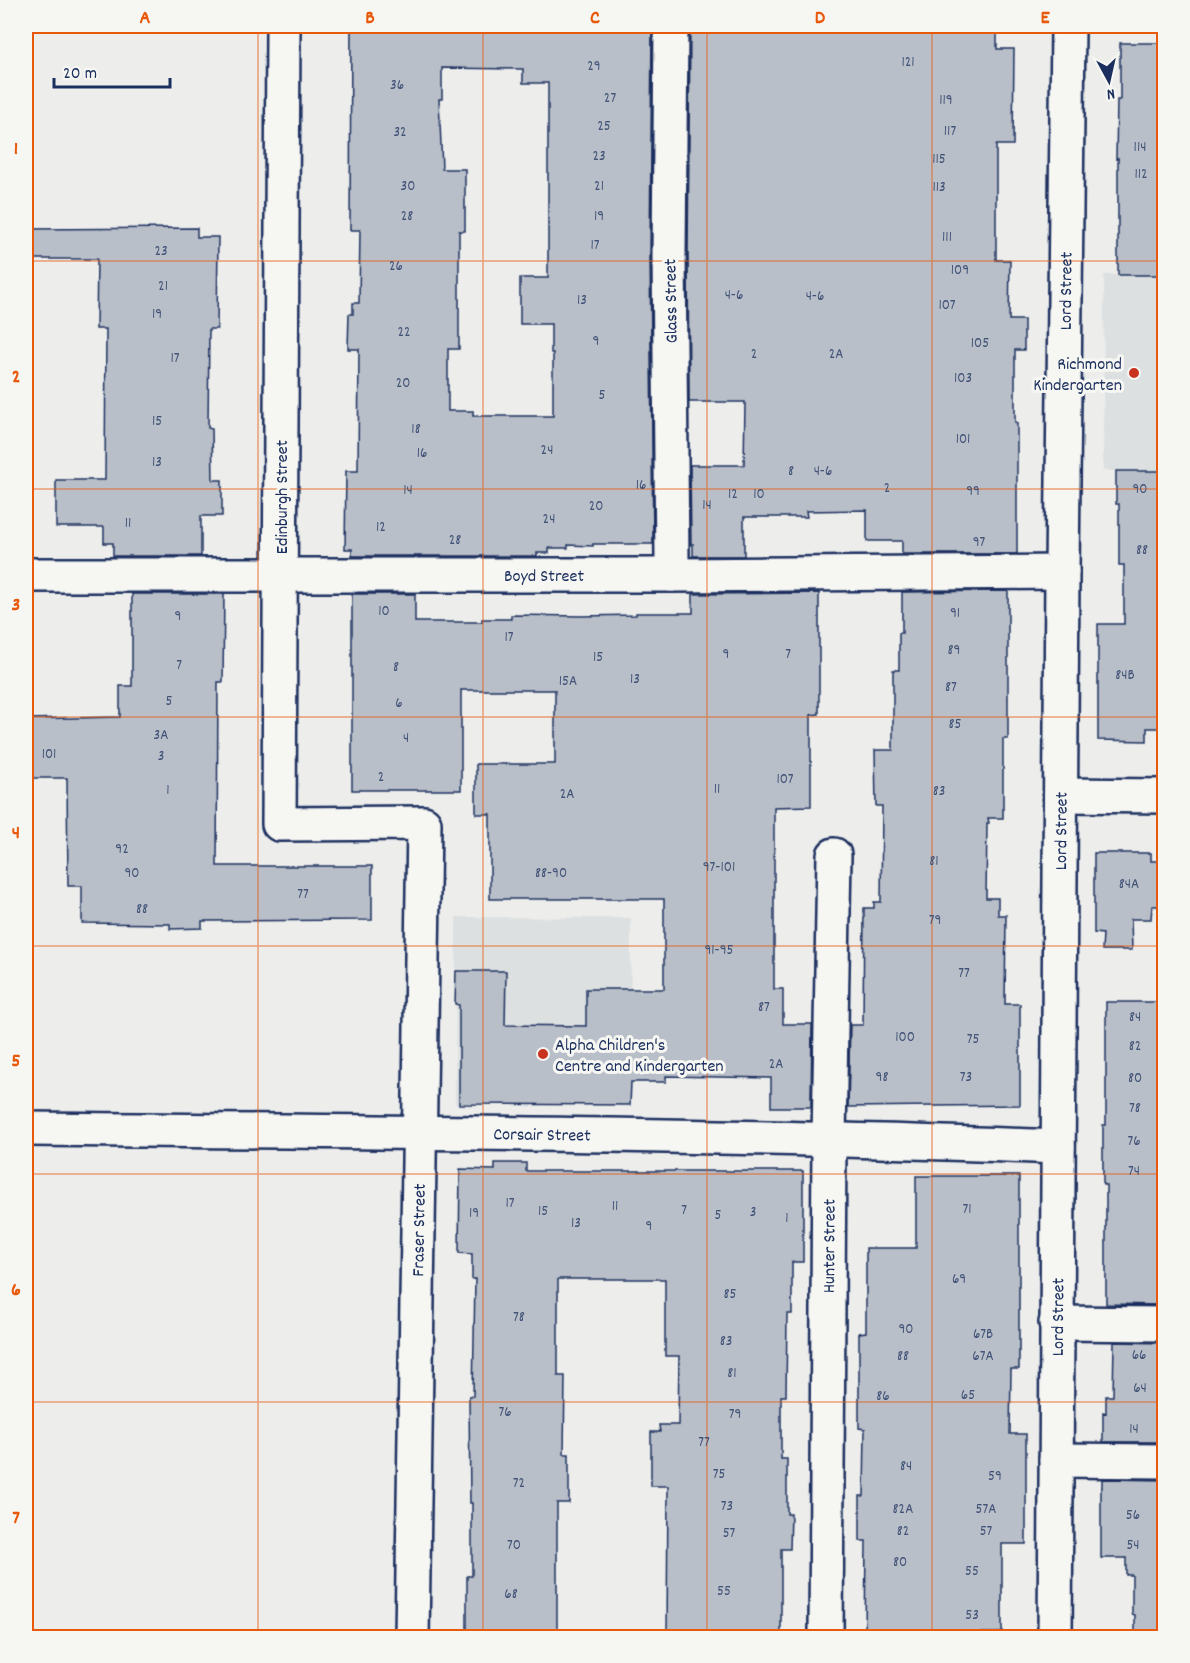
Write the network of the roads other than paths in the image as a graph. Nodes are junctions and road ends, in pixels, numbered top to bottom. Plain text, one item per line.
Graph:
1 (283, 26) edge
2 (672, 26) edge
3 (1068, 26) edge
4 (1062, 572) junction
5 (26, 575) edge
6 (280, 575) junction
7 (671, 575) junction
8 (1060, 795) junction
9 (1164, 796) edge
10 (424, 823) joint
11 (834, 855) dead end
12 (26, 1129) edge
13 (419, 1133) junction
14 (830, 1139) junction
15 (1058, 1147) junction
16 (1056, 1323) junction
17 (1164, 1324) edge
18 (1056, 1460) junction
19 (1164, 1461) edge
20 (412, 1638) edge
21 (826, 1638) edge
22 (1055, 1638) edge

1 - 6 street, Edinburgh Street
2 - 7 street, Glass Street
3 - 4 street, Lord Street
4 - 7 street, Boyd Street
4 - 8 street, Lord Street
5 - 6 street, Boyd Street
6 - 7 street, Boyd Street
6 - 10 street, Edinburgh Street
8 - 9 street
8 - 15 street, Lord Street
10 - 13 street, Fraser Street
11 - 14 street, Hunter Street
12 - 13 street, Corsair Street
13 - 14 street, Corsair Street
13 - 20 street, Fraser Street
14 - 15 street, Corsair Street
14 - 21 street, Hunter Street
15 - 16 street, Lord Street
16 - 17 street
16 - 18 street, Lord Street
18 - 19 street
18 - 22 street, Lord Street

